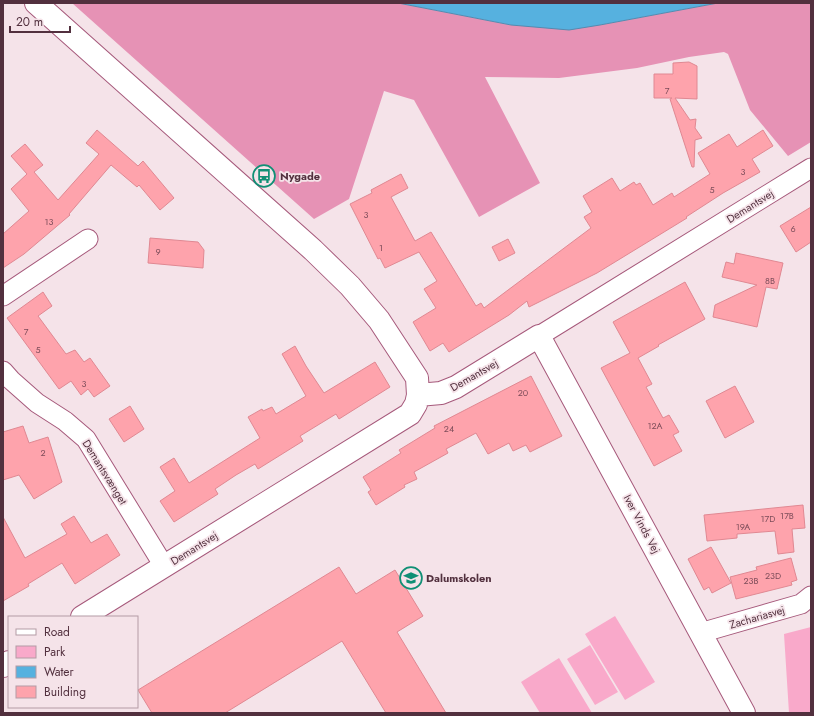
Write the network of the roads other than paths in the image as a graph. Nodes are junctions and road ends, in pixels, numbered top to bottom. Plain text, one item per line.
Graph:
1 (36, 3) edge
2 (811, 168) edge
3 (88, 239) dead end
4 (3, 296) edge
5 (539, 336) junction
6 (6, 379) edge
7 (418, 395) junction
8 (164, 566) junction
9 (811, 596) edge
10 (84, 616) edge
11 (700, 633) junction
12 (744, 713) edge

1 - 7 street
2 - 5 street, Demantsvej
3 - 4 street
5 - 7 street, Demantsvej
5 - 11 street, Iver Vinds Vej
6 - 8 street, Demantsvænget
7 - 8 street, Demantsvej
8 - 10 street, Demantsvej
9 - 11 street, Zachariasvej
11 - 12 street, Iver Vinds Vej

